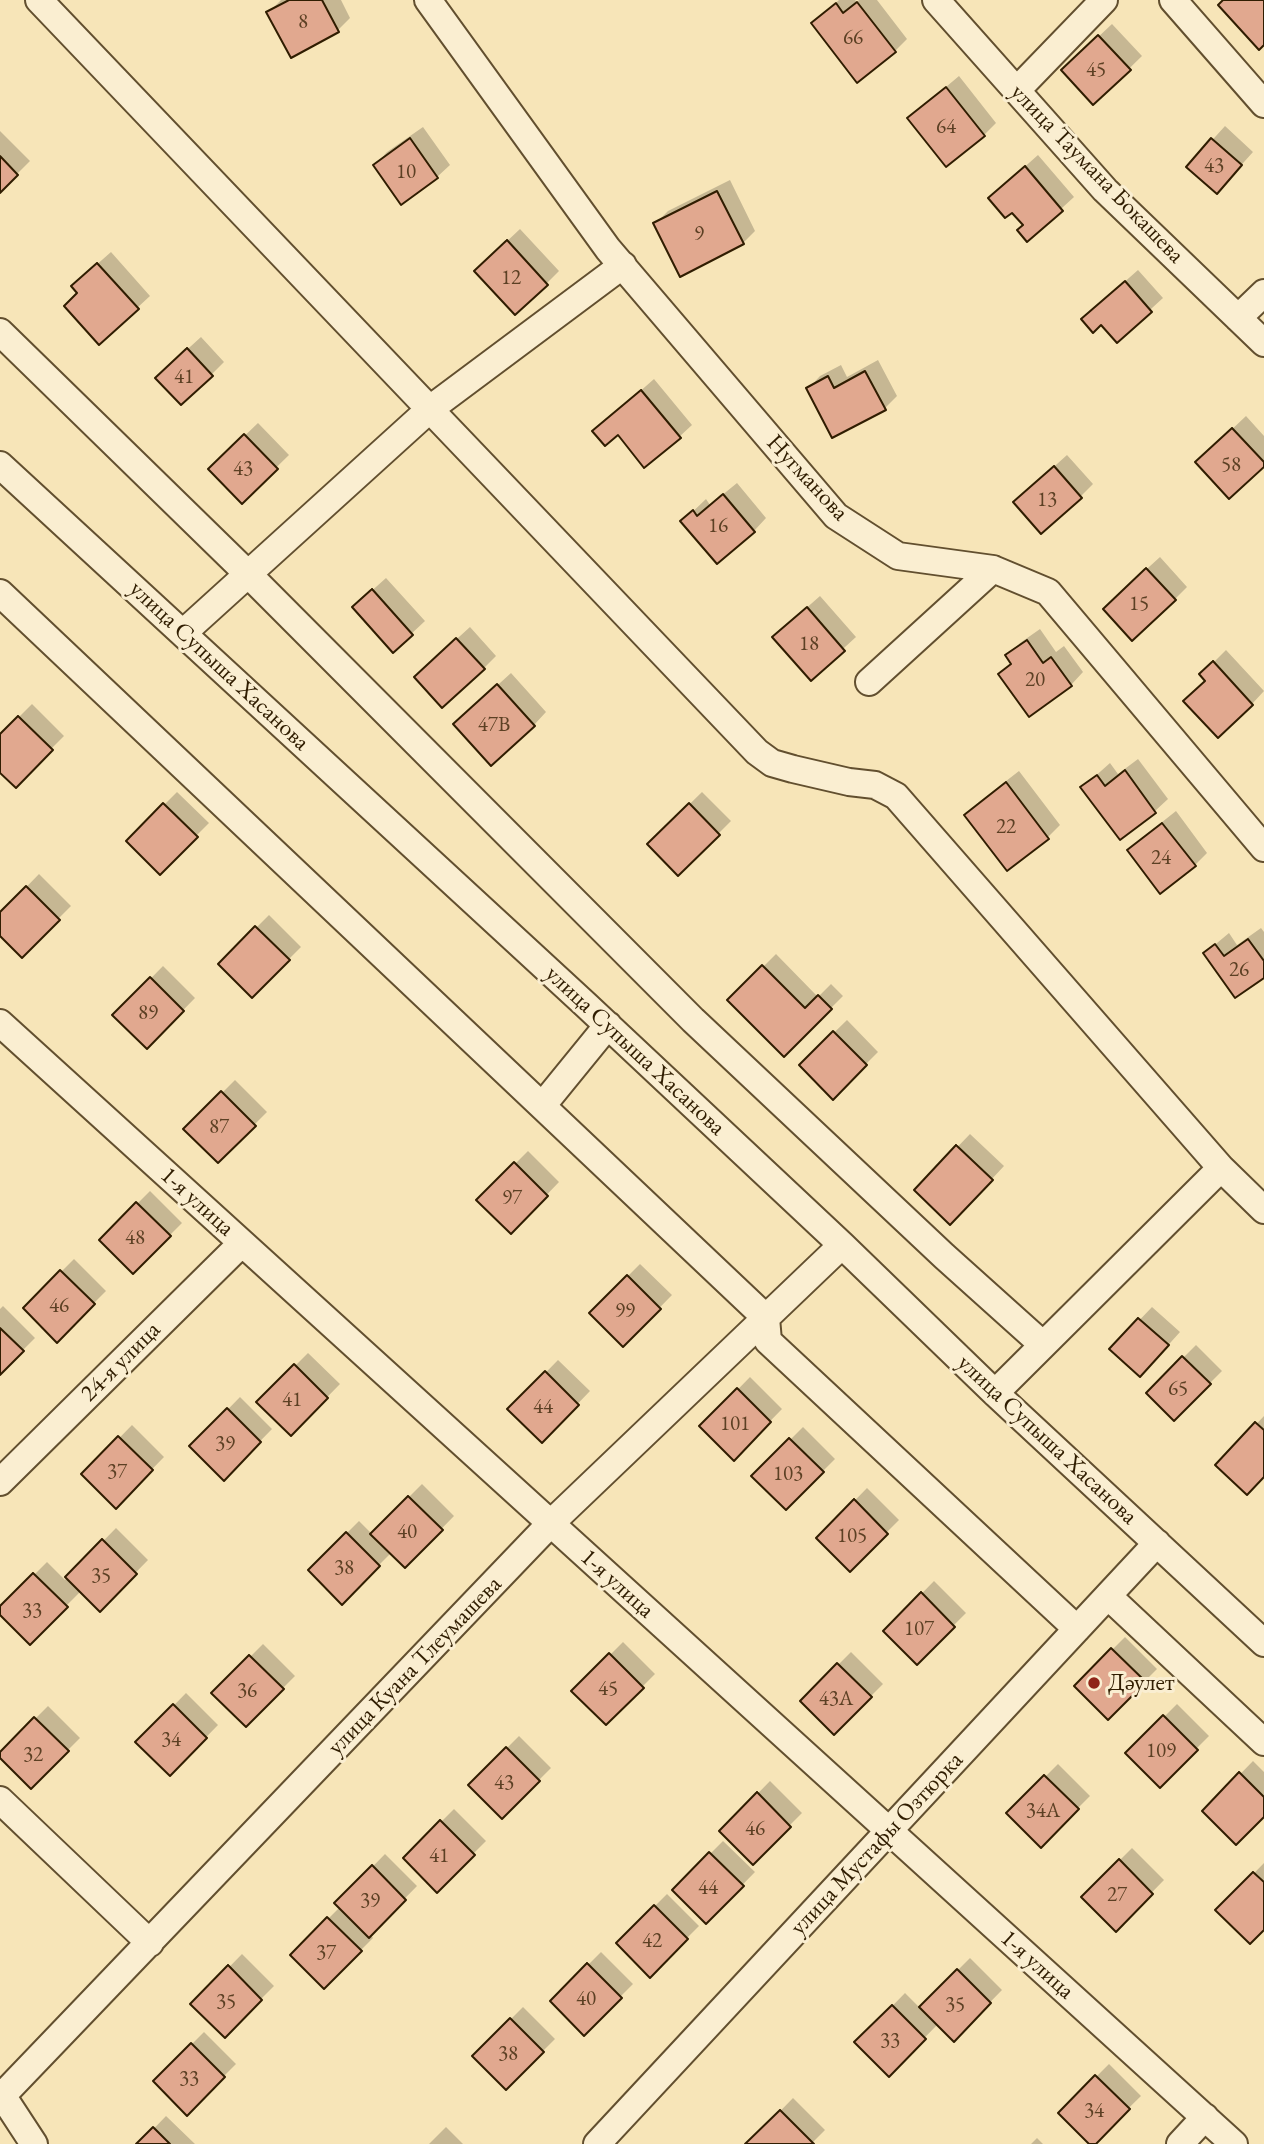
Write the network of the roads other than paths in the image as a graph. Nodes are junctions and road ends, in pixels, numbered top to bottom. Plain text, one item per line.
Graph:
1 (39, 0) edge
2 (428, 0) edge
3 (936, 0) edge
4 (1104, 0) edge
5 (1173, 0) edge
6 (1017, 90) junction
7 (1264, 104) edge
8 (623, 265) junction
9 (1264, 293) edge
10 (1238, 318) junction
11 (0, 332) edge
12 (1264, 343) edge
13 (430, 409) junction
14 (0, 465) edge
15 (993, 569) junction
16 (249, 575) junction
17 (0, 593) edge
18 (183, 633) junction
19 (869, 682) dead end
20 (1264, 848) edge
21 (0, 1023) edge
22 (608, 1026) junction
23 (542, 1106) junction
24 (1221, 1168) junction
25 (1264, 1210) edge
26 (242, 1242) junction
27 (842, 1245) junction
28 (766, 1318) junction
29 (1042, 1344) junction
30 (995, 1393) junction
31 (0, 1482) edge
32 (550, 1524) junction
33 (1157, 1543) junction
34 (1108, 1596) junction
35 (1077, 1629) junction
36 (1264, 1643) edge
37 (1264, 1741) edge
38 (0, 1800) edge
39 (889, 1831) junction
40 (150, 1943) junction
41 (1, 2095) edge
42 (1205, 2118) junction
43 (34, 2144) edge
44 (597, 2144) edge
45 (1180, 2144) edge
46 (1234, 2144) edge

1 - 13 street
2 - 8 street, Нугманова
3 - 6 street, улица Таумана Бокашева
4 - 6 street
5 - 7 street
6 - 10 street, улица Таумана Бокашева
8 - 13 street
8 - 15 street, Нугманова
9 - 10 street
10 - 12 street, улица Таумана Бокашева
11 - 16 street
13 - 16 street
13 - 24 street
14 - 18 street, улица Супыша Хасанова
15 - 19 street
15 - 20 street, Нугманова
16 - 18 street
16 - 29 street
17 - 23 street
18 - 22 street, улица Супыша Хасанова
21 - 26 street, 1-я улица
22 - 23 street
22 - 27 street, улица Супыша Хасанова
23 - 28 street
24 - 25 street
24 - 29 street
26 - 31 street, 24-я улица
26 - 32 street, 1-я улица
27 - 28 street, улица Куана Тлеумашева
27 - 30 street, улица Супыша Хасанова
28 - 32 street, улица Куана Тлеумашева
28 - 35 street
29 - 30 street
30 - 33 street, улица Супыша Хасанова
32 - 39 street, 1-я улица
32 - 40 street, улица Куана Тлеумашева
33 - 34 street, улица Мустафы Озтюрка
33 - 36 street, улица Супыша Хасанова
34 - 35 street, улица Мустафы Озтюрка
34 - 37 street
35 - 39 street, улица Мустафы Озтюрка
38 - 40 street
39 - 42 street, 1-я улица
39 - 44 street, улица Мустафы Озтюрка
40 - 41 street, улица Куана Тлеумашева
41 - 43 street
42 - 45 street
42 - 46 street, 1-я улица

